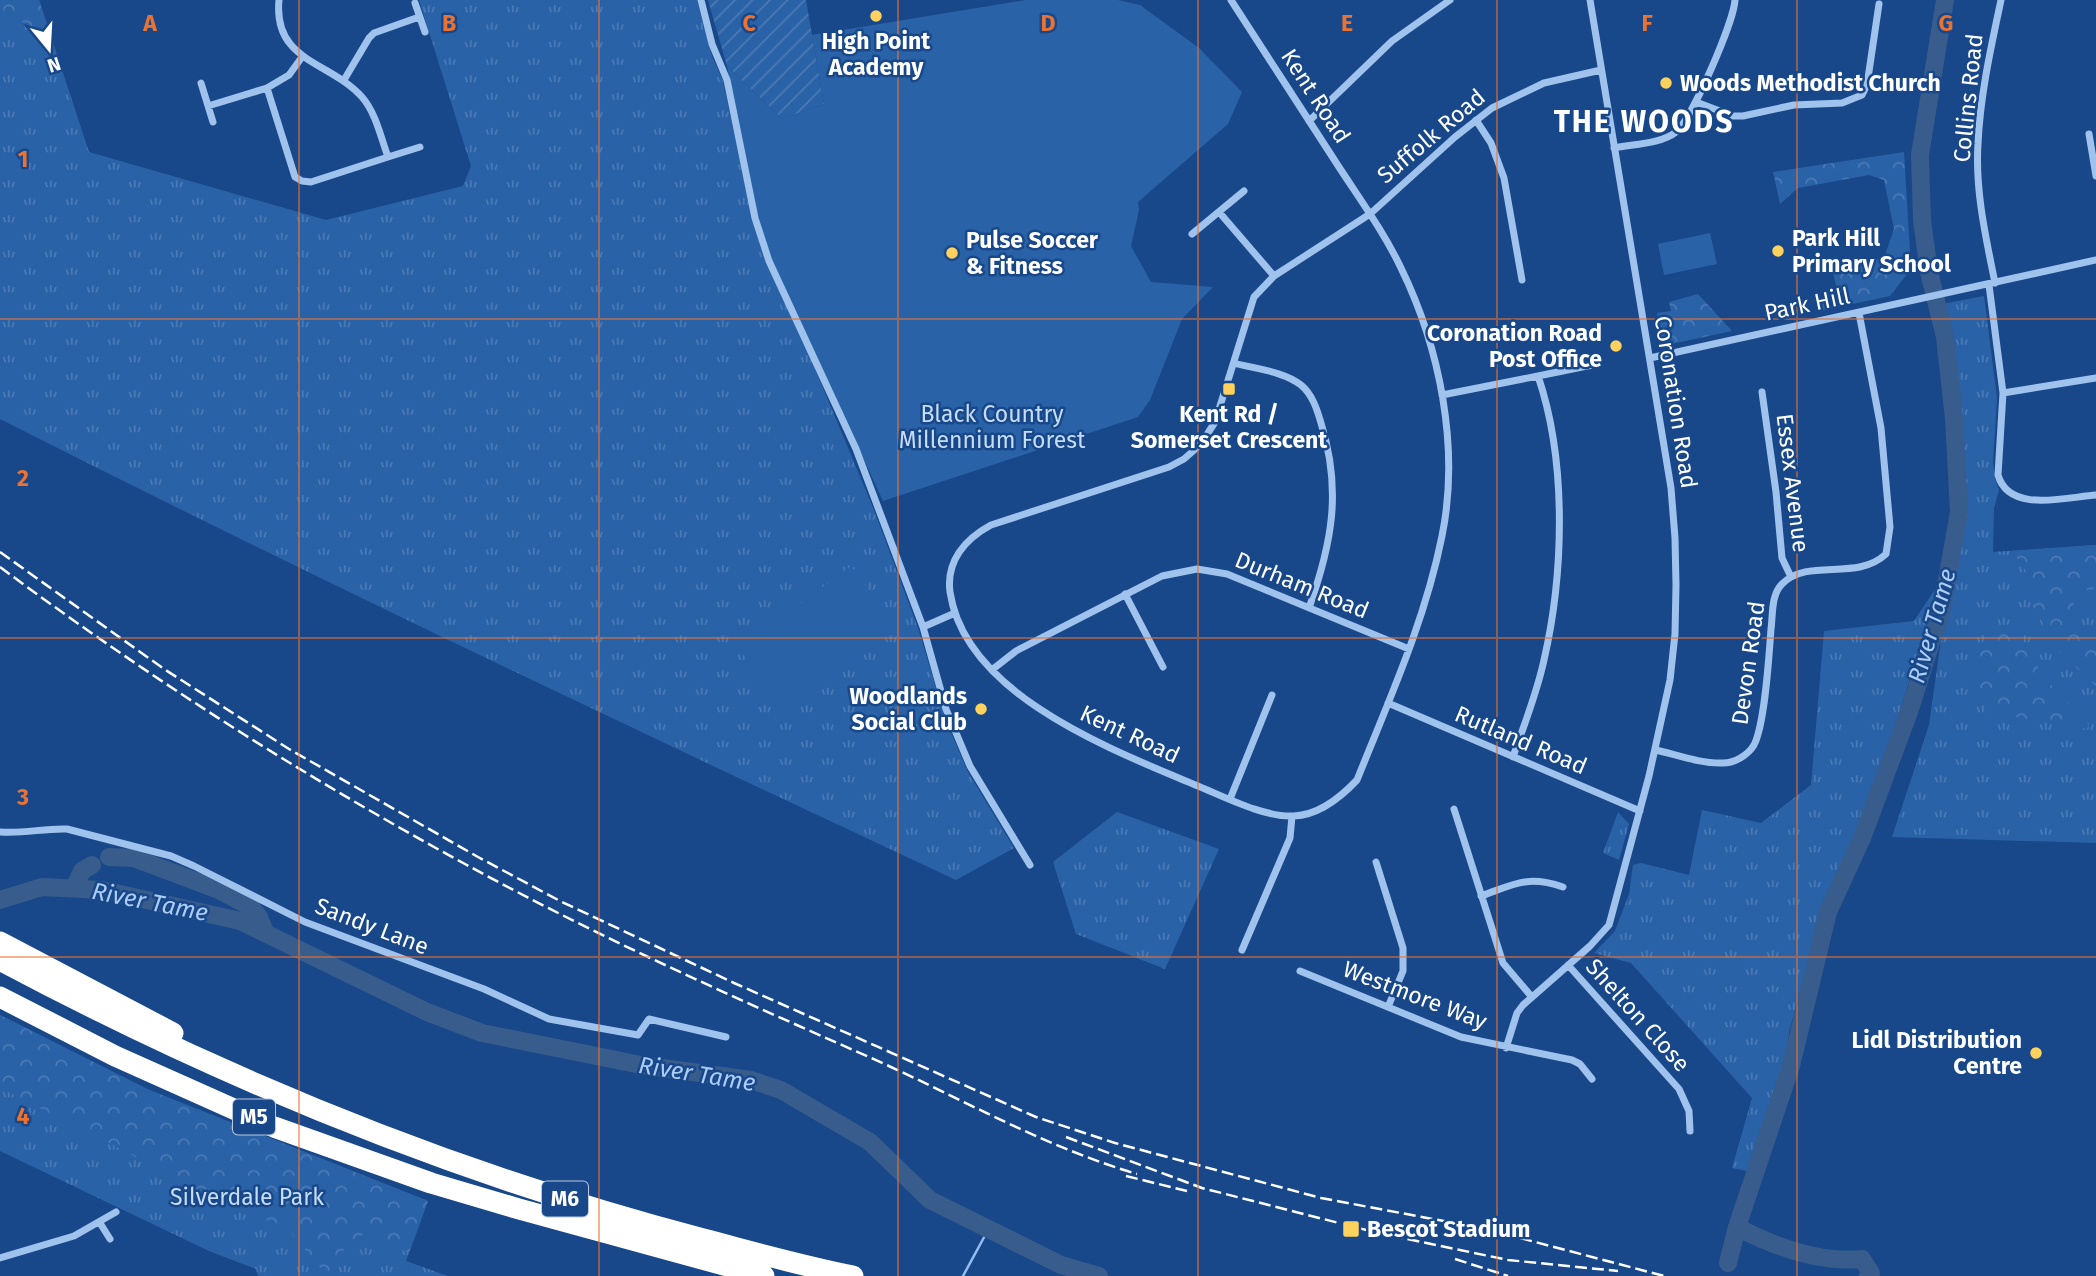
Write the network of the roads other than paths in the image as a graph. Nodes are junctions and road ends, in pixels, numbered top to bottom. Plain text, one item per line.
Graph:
1 (279, 0) edge
2 (701, 0) edge
3 (1231, 0) edge
4 (1450, 0) edge
5 (1590, 0) edge
6 (1735, 0) edge
7 (2001, 0) edge
8 (415, 3) dead end
9 (1879, 4) dead end
10 (419, 17) junction
11 (425, 32) dead end
12 (302, 57) junction
13 (1601, 70) junction
14 (344, 80) junction
15 (201, 83) dead end
16 (267, 88) junction
17 (1696, 102) junction
18 (208, 106) junction
19 (1476, 120) junction
20 (1310, 121) junction
21 (213, 122) dead end
22 (2089, 134) dead end
23 (419, 147) dead end
24 (1614, 148) junction
25 (388, 158) junction
26 (2096, 176) edge
27 (1244, 191) dead end
28 (1219, 212) junction
29 (1370, 214) junction
30 (1192, 234) dead end
31 (2096, 260) edge
32 (1274, 276) junction
33 (1522, 280) dead end
34 (1992, 284) junction
35 (1859, 313) junction
36 (1650, 358) junction
37 (1234, 363) junction
38 (1592, 365) dead end
39 (1538, 376) junction
40 (2096, 378) edge
41 (1762, 392) dead end
42 (2003, 393) junction
43 (1441, 396) junction
44 (2096, 495) edge
45 (1791, 577) junction
46 (1125, 594) junction
47 (1309, 608) junction
48 (955, 613) junction
49 (923, 626) junction
50 (1409, 649) junction
51 (1163, 667) dead end
52 (993, 669) junction
53 (1272, 695) dead end
54 (1388, 703) junction
55 (1656, 750) junction
56 (1513, 757) junction
57 (1230, 799) junction
58 (1454, 809) dead end
59 (1640, 811) junction
60 (1293, 816) junction
61 (0, 832) edge
62 (1376, 862) dead end
63 (1030, 865) dead end
64 (1563, 887) dead end
65 (1481, 896) junction
66 (0, 942) edge
67 (1242, 950) dead end
68 (0, 960) edge
69 (1568, 965) junction
70 (1300, 971) dead end
71 (0, 984) edge
72 (1531, 996) junction
73 (0, 997) edge
74 (1388, 1007) junction
75 (726, 1037) dead end
76 (1506, 1048) junction
77 (1592, 1079) dead end
78 (285, 1096) junction
79 (1690, 1130) dead end
80 (519, 1209) junction
81 (116, 1212) dead end
82 (100, 1223) junction
83 (110, 1239) dead end
84 (0, 1258) edge
85 (764, 1276) edge
86 (853, 1276) edge

1 - 12 street
2 - 49 street
3 - 20 street, Kent Road
4 - 20 street
5 - 13 street, Coronation Road
6 - 17 street
7 - 34 street, Collins Road
8 - 10 street
9 - 17 street
10 - 11 street
10 - 14 street
12 - 14 street
12 - 16 street
13 - 19 street, Suffolk Road
13 - 24 street, Coronation Road
14 - 25 street
15 - 18 street
16 - 18 street
16 - 25 street
17 - 24 street
18 - 21 street
19 - 29 street, Suffolk Road
19 - 33 street
20 - 29 street, Kent Road
22 - 26 street
23 - 25 street
24 - 36 street, Coronation Road
27 - 28 street
28 - 30 street
28 - 32 street
29 - 32 street, Kent Road
29 - 43 street, Kent Road
31 - 34 street, Park Hill
32 - 37 street, Kent Road
34 - 35 street, Park Hill
34 - 42 street, Collins Road
35 - 36 street, Park Hill
35 - 45 street, Devon Road
36 - 55 street, Coronation Road
37 - 47 street
37 - 48 street, Kent Road
38 - 39 street
39 - 43 street
39 - 56 street
40 - 42 street
41 - 45 street, Essex Avenue
42 - 44 street, Collins Road
43 - 50 street, Kent Road
45 - 55 street, Devon Road
46 - 47 street, Durham Road
46 - 51 street
46 - 52 street, Durham Road
47 - 50 street, Durham Road
48 - 49 street
48 - 52 street, Kent Road
49 - 63 street
50 - 54 street, Kent Road
52 - 57 street, Kent Road
53 - 57 street
54 - 56 street, Rutland Road
54 - 60 street, Kent Road
55 - 59 street, Coronation Road
56 - 59 street, Rutland Road
57 - 60 street, Kent Road
58 - 65 street
59 - 69 street, Coronation Road
60 - 67 street
61 - 75 street, Sandy Lane
62 - 74 street
64 - 65 street
65 - 72 street
66 - 78 highway, M5
68 - 78 highway, M6
69 - 72 street, Coronation Road
69 - 79 street, Shelton Close
70 - 74 street, Westmore Way
71 - 80 highway, M6
72 - 76 street, Coronation Road
73 - 80 highway, M5
74 - 76 street, Westmore Way
76 - 77 street, Westmore Way
78 - 86 highway, M6
80 - 85 highway, M6
81 - 82 street
82 - 83 street
82 - 84 street

